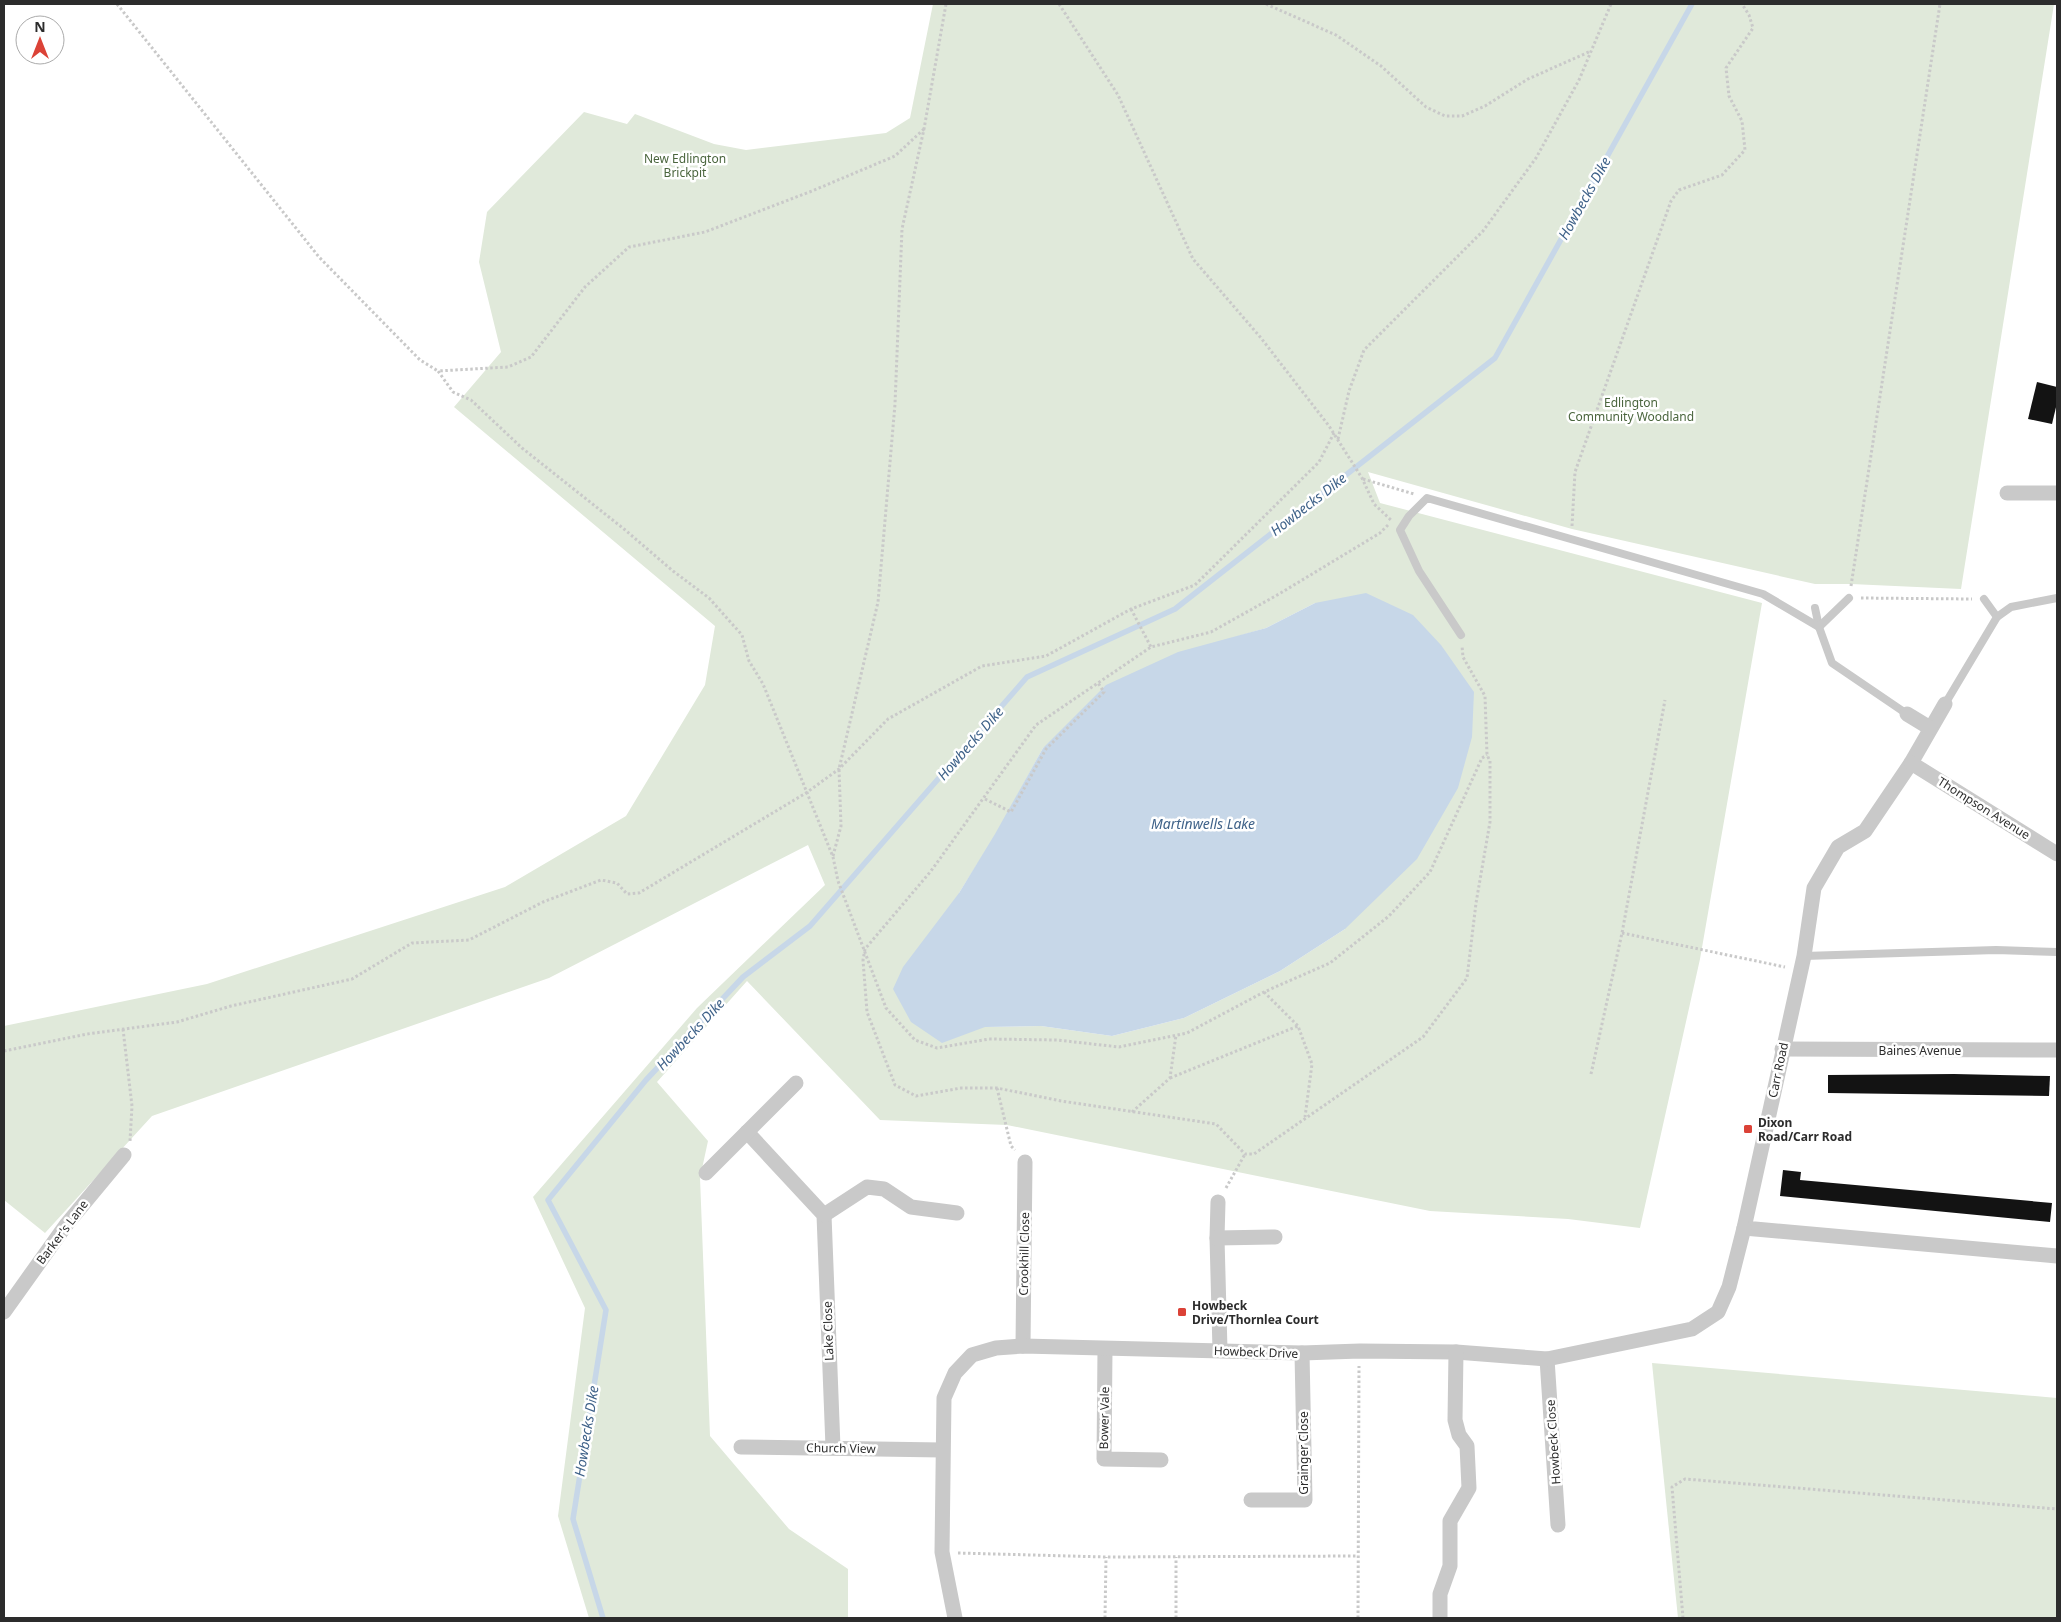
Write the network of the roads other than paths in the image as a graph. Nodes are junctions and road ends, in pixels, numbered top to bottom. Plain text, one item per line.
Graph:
1 (2007, 493) dead end
2 (2057, 493) edge
3 (1849, 598) road end
4 (2057, 598) edge
5 (1984, 599) road end
6 (1815, 608) dead end
7 (1997, 617) junction
8 (1819, 627) junction
9 (1461, 635) road end
10 (1945, 704) joint
11 (1907, 714) joint
12 (1930, 728) junction
13 (1911, 763) junction
14 (2057, 854) edge
15 (2057, 952) edge
16 (1802, 963) junction
17 (1782, 1049) junction
18 (2057, 1050) edge
19 (796, 1083) dead end
20 (747, 1132) junction
21 (124, 1155) road end
22 (1025, 1162) road end
23 (706, 1173) dead end
24 (1218, 1202) road end
25 (957, 1213) dead end
26 (824, 1215) junction
27 (1744, 1228) junction
28 (1275, 1237) dead end
29 (1217, 1238) junction
30 (2057, 1256) edge
31 (4, 1312) edge
32 (1023, 1346) junction
33 (1105, 1349) junction
34 (1220, 1350) junction
35 (1456, 1352) junction
36 (1302, 1353) junction
37 (1547, 1360) junction
38 (740, 1447) dead end
39 (833, 1447) junction
40 (942, 1450) junction
41 (1161, 1460) dead end
42 (1251, 1500) dead end
43 (1558, 1525) dead end
44 (955, 1618) edge
45 (1440, 1618) edge

1 - 2 street
3 - 8 lane
4 - 7 lane
5 - 7 lane
6 - 8 lane
7 - 10 lane
8 - 9 lane
8 - 11 lane
10 - 12 street, Carr Road
11 - 12 street
12 - 13 street, Carr Road
13 - 14 street, Thompson Avenue
13 - 16 street, Carr Road
15 - 16 lane
16 - 17 street, Carr Road
17 - 18 street, Baines Avenue
17 - 27 street, Carr Road
19 - 20 street
20 - 23 street
20 - 26 street
21 - 31 street, Barker's Lane
22 - 32 street, Crookhill Close
24 - 29 street
25 - 26 street
26 - 39 street, Lake Close
27 - 30 street
27 - 37 street, Howbeck Drive
28 - 29 street
29 - 34 street
32 - 33 street, Howbeck Drive
32 - 40 street, Howbeck Drive
33 - 34 street, Howbeck Drive
33 - 41 street, Bower Vale
34 - 36 street, Howbeck Drive
35 - 36 street, Howbeck Drive
35 - 37 street, Howbeck Drive
35 - 45 street
36 - 42 street, Grainger Close
37 - 43 street, Howbeck Close
38 - 39 street, Church View
39 - 40 street, Church View
40 - 44 street, Howbeck Drive

